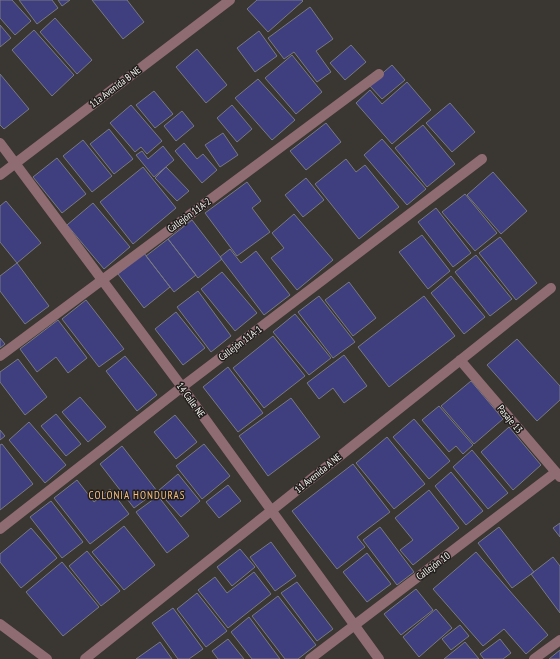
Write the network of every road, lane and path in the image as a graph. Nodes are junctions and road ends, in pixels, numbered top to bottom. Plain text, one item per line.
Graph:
1 (230, 0) edge
2 (379, 74) dead end
3 (0, 144) edge
4 (482, 159) dead end
5 (15, 164) junction
6 (0, 175) edge
7 (101, 280) junction
8 (551, 288) dead end
9 (0, 356) edge
10 (460, 360) junction
11 (182, 387) junction
12 (558, 474) edge
13 (272, 510) junction
14 (0, 529) edge
15 (0, 624) edge
16 (355, 625) junction
17 (560, 640) edge
18 (47, 659) edge
19 (85, 659) edge
20 (310, 659) edge
21 (379, 659) edge
22 (534, 659) edge

1 - 5 street, 11a Avenida B NE
2 - 7 street, Callejón 11A-2
3 - 5 street, 14 Calle NE
4 - 11 street, Callejón 11A-1
5 - 6 street, 11a Avenida B NE
5 - 7 street, 14 Calle NE
7 - 9 street, Callejón 11A-2
7 - 11 street, 14 Calle NE
8 - 10 street, 11 Avenida A NE
10 - 12 street, Pasaje 13
10 - 13 street, 11 Avenida A NE
11 - 13 street, 14 Calle NE
11 - 14 street, Callejón 11A-1
12 - 16 street, Callejón 10
13 - 16 street, 14 Calle NE
13 - 19 street, 11 Avenida A NE
15 - 18 street
16 - 20 street, Callejón 10
16 - 21 street, 14 Calle NE
17 - 22 street

